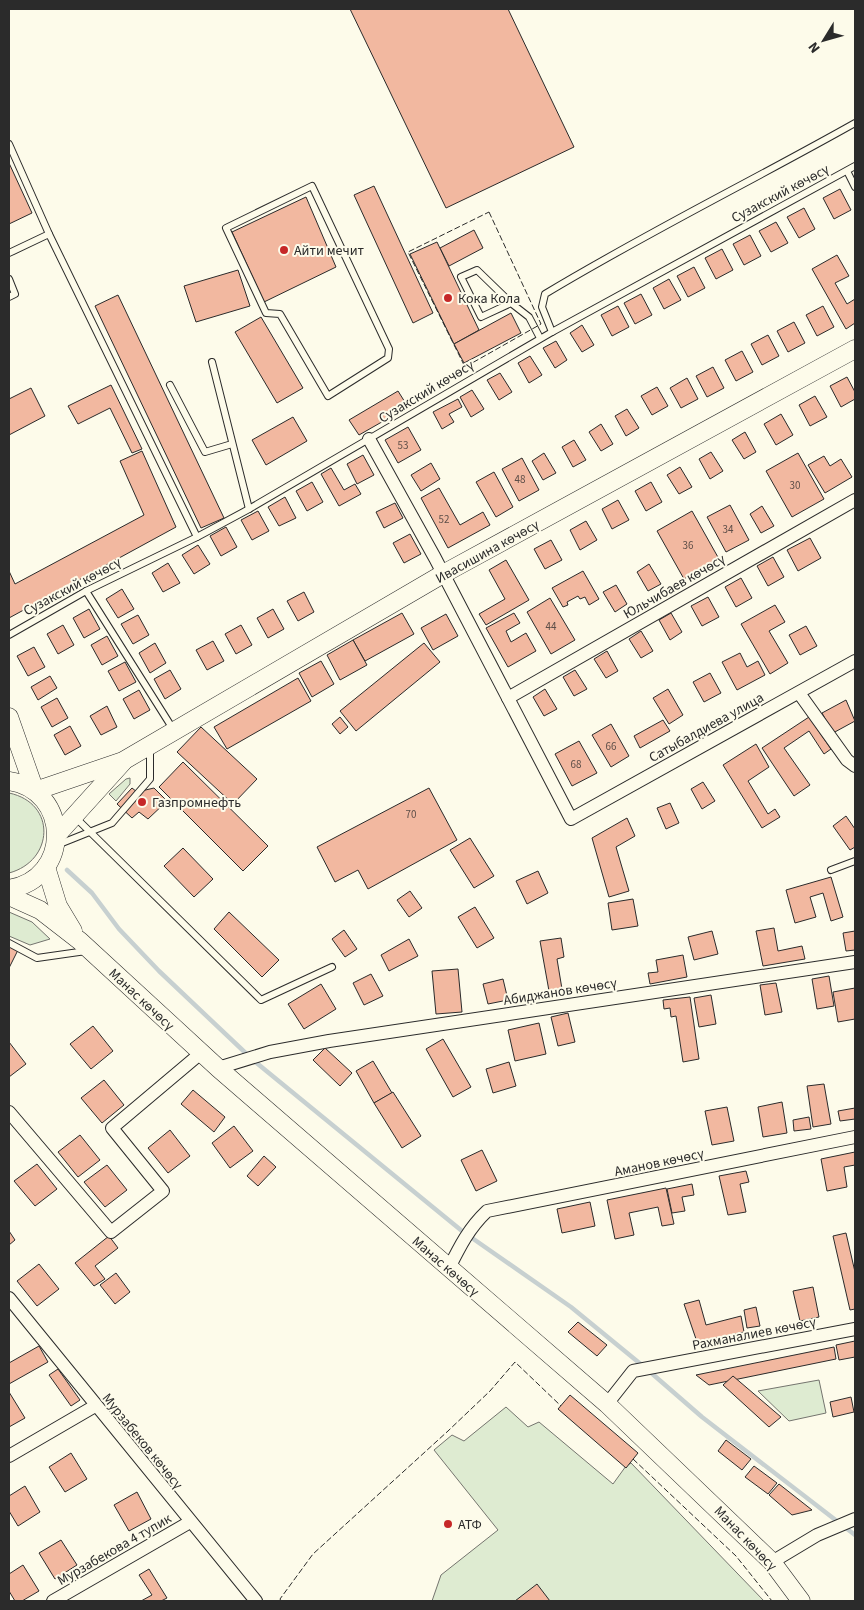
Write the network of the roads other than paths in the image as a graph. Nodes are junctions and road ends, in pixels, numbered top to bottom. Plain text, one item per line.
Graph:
1 (855, 123) edge
2 (9, 144) edge
3 (855, 166) edge
4 (846, 171) junction
5 (312, 186) joint
6 (855, 187) edge
7 (49, 234) junction
8 (9, 253) edge
9 (9, 279) edge
10 (9, 296) edge
11 (511, 303) junction
12 (552, 332) junction
13 (540, 338) junction
14 (855, 349) edge
15 (212, 362) dead end
16 (170, 385) dead end
17 (370, 439) junction
18 (232, 444) junction
19 (855, 500) edge
20 (249, 509) junction
21 (197, 537) junction
22 (443, 574) junction
23 (86, 591) junction
24 (9, 635) edge
25 (855, 661) edge
26 (799, 693) junction
27 (508, 698) junction
28 (9, 717) edge
29 (174, 731) junction
30 (150, 745) junction
31 (123, 761) junction
32 (855, 766) edge
33 (9, 781) edge
34 (34, 790) junction
35 (74, 816) junction
36 (89, 832) junction
37 (56, 840) junction
38 (855, 861) edge
39 (46, 867) junction
40 (831, 870) dead end
41 (9, 888) edge
42 (9, 896) edge
43 (9, 944) edge
44 (85, 946) junction
45 (855, 962) edge
46 (332, 967) dead end
47 (202, 1053) junction
48 (218, 1068) junction
49 (9, 1112) edge
50 (855, 1137) edge
51 (449, 1268) junction
52 (9, 1298) edge
53 (855, 1329) edge
54 (607, 1404) junction
55 (95, 1406) junction
56 (9, 1456) edge
57 (855, 1519) edge
58 (190, 1522) junction
59 (772, 1562) junction
60 (53, 1601) edge
61 (256, 1601) edge
62 (801, 1601) edge

1 - 12 lane
2 - 7 lane
3 - 4 lane, Сузакский көчөсү
4 - 6 lane
4 - 12 lane, Сузакский көчөсү
5 - 5 lane
7 - 8 lane
7 - 21 lane
9 - 10 lane
11 - 11 lane
11 - 13 lane
12 - 13 lane, Сузакский көчөсү
13 - 17 lane, Сузакский көчөсү
14 - 22 main road, Ивасишина көчөсү
15 - 18 lane
16 - 18 lane
17 - 20 lane, Сузакский көчөсү
17 - 22 street
18 - 20 lane
19 - 27 street, Юльчибаев көчөсү
20 - 21 lane, Сузакский көчөсү
21 - 23 lane, Сузакский көчөсү
22 - 27 street
22 - 29 main road, Ивасишина көчөсү
23 - 24 lane, Сузакский көчөсү
23 - 29 lane
25 - 26 street, Сатыбалдиева улица
26 - 27 street, Сатыбалдиева улица
26 - 32 street
28 - 34 main road
29 - 30 main road, Ивасишина көчөсү
30 - 31 main road, Ивасишина көчөсү
30 - 36 lane
31 - 34 main road
31 - 35 main road
33 - 34 main road
34 - 37 main road
35 - 36 lane
35 - 37 main road
36 - 37 lane
36 - 46 lane
37 - 39 main road
38 - 40 lane
39 - 41 main road
39 - 44 main road
42 - 44 main road
43 - 44 lane
44 - 47 main road, Манас көчөсү
45 - 48 street, Абиджанов көчөсү
47 - 48 main road, Манас көчөсү
47 - 49 street
48 - 51 main road, Манас көчөсү
50 - 51 street, Аманов көчөсү
51 - 54 main road, Манас көчөсү
52 - 55 street, Мурзабеков көчөсү
53 - 54 street, Рахманалиев көчөсү
54 - 59 main road, Манас көчөсү
55 - 56 street
55 - 58 street, Мурзабеков көчөсү
57 - 59 street
58 - 60 street, Мурзабекова 4 тупик
58 - 61 street, Мурзабеков көчөсү
59 - 62 main road, Манас көчөсү

